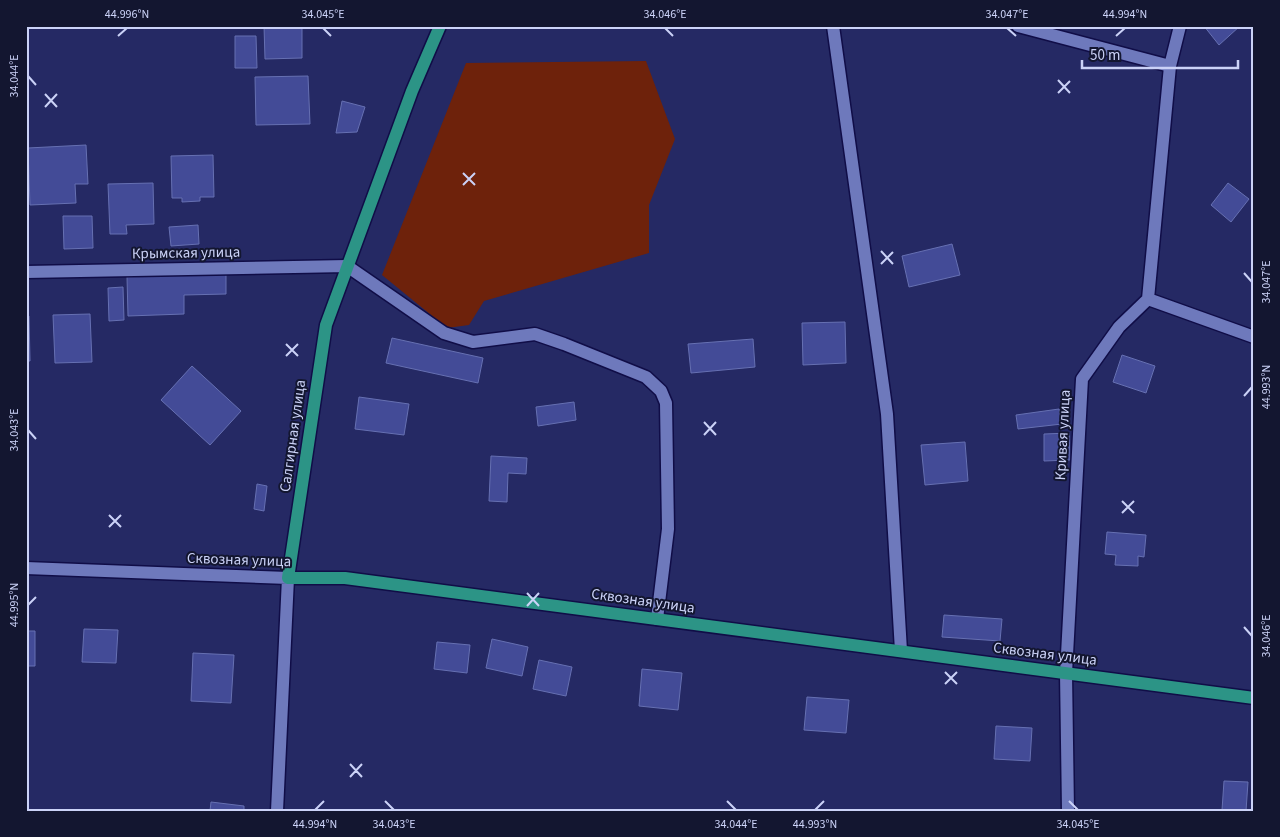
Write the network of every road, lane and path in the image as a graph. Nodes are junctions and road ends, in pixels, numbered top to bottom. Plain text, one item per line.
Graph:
1 (440, 26) edge
2 (833, 26) edge
3 (1018, 26) edge
4 (1180, 26) edge
5 (1170, 66) junction
6 (347, 266) junction
7 (26, 272) edge
8 (1148, 300) junction
9 (1254, 337) edge
10 (26, 568) edge
11 (288, 578) junction
12 (657, 619) junction
13 (901, 651) junction
14 (1066, 673) junction
15 (1254, 698) edge
16 (277, 811) edge
17 (1068, 811) edge

1 - 6 main road, Салгирная улица
2 - 13 street
3 - 5 street
4 - 5 street
5 - 8 street
6 - 7 street, Крымская улица
6 - 11 main road, Салгирная улица
6 - 12 street
8 - 9 street
8 - 14 street, Кривая улица
10 - 11 street, Сквозная улица
11 - 12 main road, Сквозная улица
11 - 16 street, Салгирная улица
12 - 13 main road, Сквозная улица
13 - 14 main road, Сквозная улица
14 - 15 main road, Сквозная улица
14 - 17 street, Кривая улица

